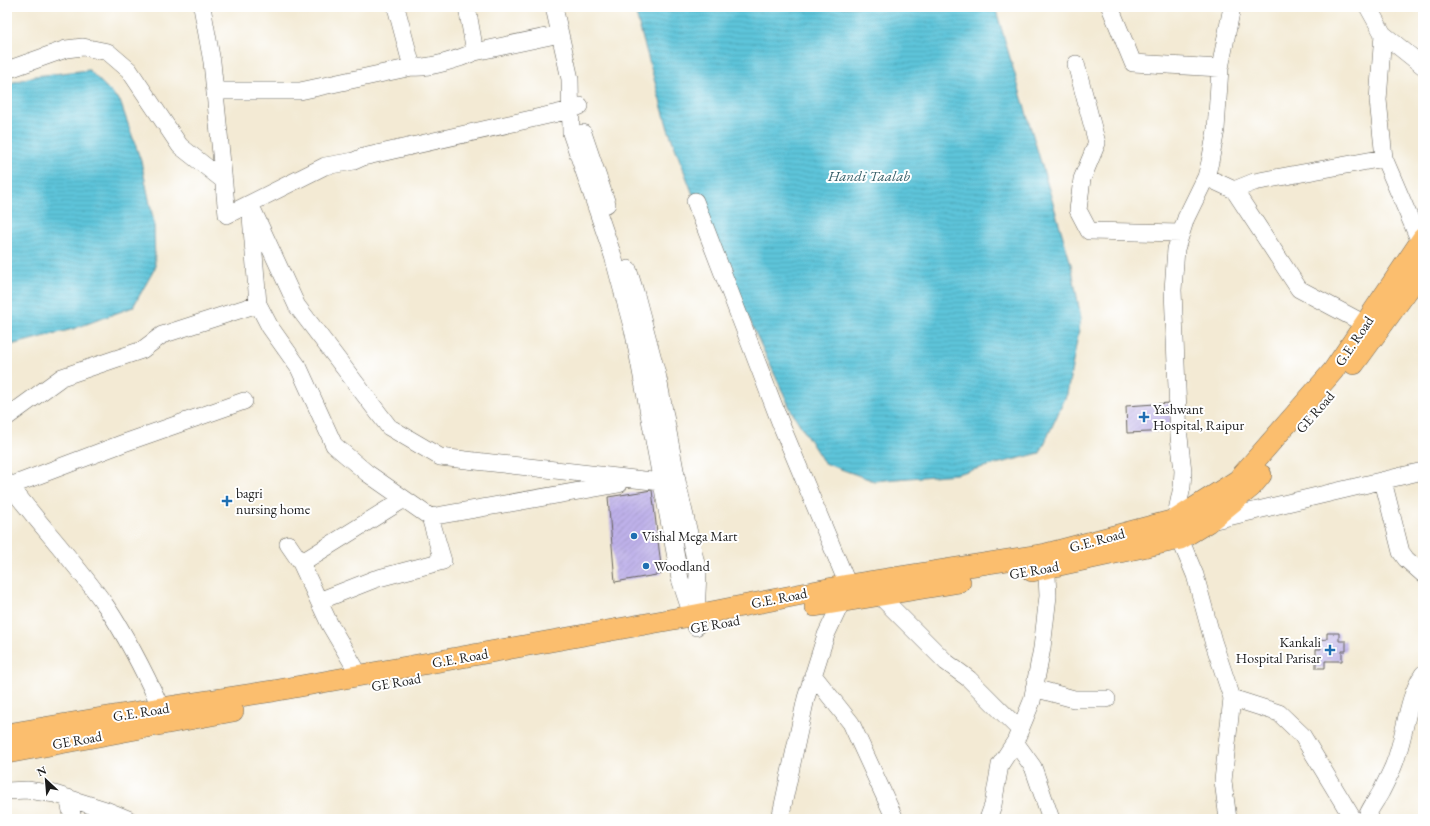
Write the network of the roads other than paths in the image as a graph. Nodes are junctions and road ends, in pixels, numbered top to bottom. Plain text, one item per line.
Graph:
1 (202, 7) edge
2 (396, 7) edge
3 (467, 7) edge
4 (554, 7) edge
5 (564, 7) edge
6 (1110, 7) edge
7 (1232, 7) edge
8 (1368, 7) edge
9 (560, 34) junction
10 (1383, 34) junction
11 (475, 52) junction
12 (1076, 64) dead end
13 (1423, 66) edge
14 (412, 67) junction
15 (1220, 68) junction
16 (7, 70) edge
17 (215, 91) junction
18 (576, 108) junction
19 (1384, 158) junction
20 (1206, 177) junction
21 (223, 180) junction
22 (1234, 190) junction
23 (695, 201) dead end
24 (250, 204) junction
25 (1181, 233) junction
26 (1422, 240) edge
27 (1423, 269) edge
28 (258, 304) junction
29 (1365, 324) junction
30 (244, 401) dead end
31 (7, 417) edge
32 (1423, 471) edge
33 (637, 480) junction
34 (1383, 481) junction
35 (661, 482) junction
36 (9, 484) edge
37 (678, 486) junction
38 (404, 499) junction
39 (430, 517) junction
40 (1208, 522) junction
41 (1177, 530) junction
42 (288, 544) dead end
43 (1046, 561) junction
44 (301, 563) junction
45 (1423, 574) edge
46 (845, 593) junction
47 (879, 595) junction
48 (319, 601) junction
49 (695, 619) junction
50 (814, 674) junction
51 (1423, 674) edge
52 (360, 676) junction
53 (1034, 688) junction
54 (1232, 698) junction
55 (1108, 699) dead end
56 (161, 708) junction
57 (7, 734) edge
58 (1018, 736) junction
59 (7, 753) edge
60 (7, 791) edge
61 (68, 798) junction
62 (73, 819) edge
63 (128, 819) edge
64 (780, 819) edge
65 (895, 819) edge
66 (988, 819) edge
67 (1051, 819) edge
68 (1228, 819) edge
69 (1353, 819) edge
70 (1366, 819) edge

1 - 17 street
2 - 14 street
3 - 11 street
4 - 9 street
5 - 18 street
6 - 15 street
7 - 15 street
8 - 10 street
9 - 11 street
9 - 18 street
10 - 13 street
10 - 19 street
11 - 14 street
12 - 25 street
14 - 17 street
15 - 20 street
16 - 21 street
17 - 21 street
18 - 24 street
18 - 35 street
18 - 37 street
19 - 22 street
19 - 26 street
20 - 22 street
20 - 25 street
21 - 24 street
22 - 29 street
23 - 46 street
24 - 28 street
24 - 33 street
25 - 41 street
26 - 29 main road, G.E. Road
27 - 40 main road, GE Road
28 - 31 street
28 - 38 street
29 - 41 main road, G.E. Road
30 - 36 street
32 - 34 street
33 - 35 street
33 - 39 street
34 - 40 street
34 - 45 street
35 - 37 street
35 - 49 street
36 - 56 street
37 - 49 street
38 - 39 street
38 - 44 street
39 - 48 street
40 - 41 main road, GE Road
41 - 43 main road, GE Road
41 - 54 street
42 - 44 street
43 - 46 main road
43 - 47 main road, GE Road
43 - 53 street
44 - 48 street
46 - 47 main road, GE Road
46 - 49 main road, GE Road
46 - 50 street
47 - 58 street
48 - 52 street
49 - 52 main road, G.E. Road
49 - 59 main road, GE Road
50 - 64 street
50 - 65 street
51 - 70 street
52 - 56 main road, G.E. Road
53 - 55 street
53 - 58 street
54 - 68 street
54 - 69 street
56 - 57 main road, G.E. Road
58 - 66 street
58 - 67 street
60 - 61 street
61 - 62 street
61 - 63 street

